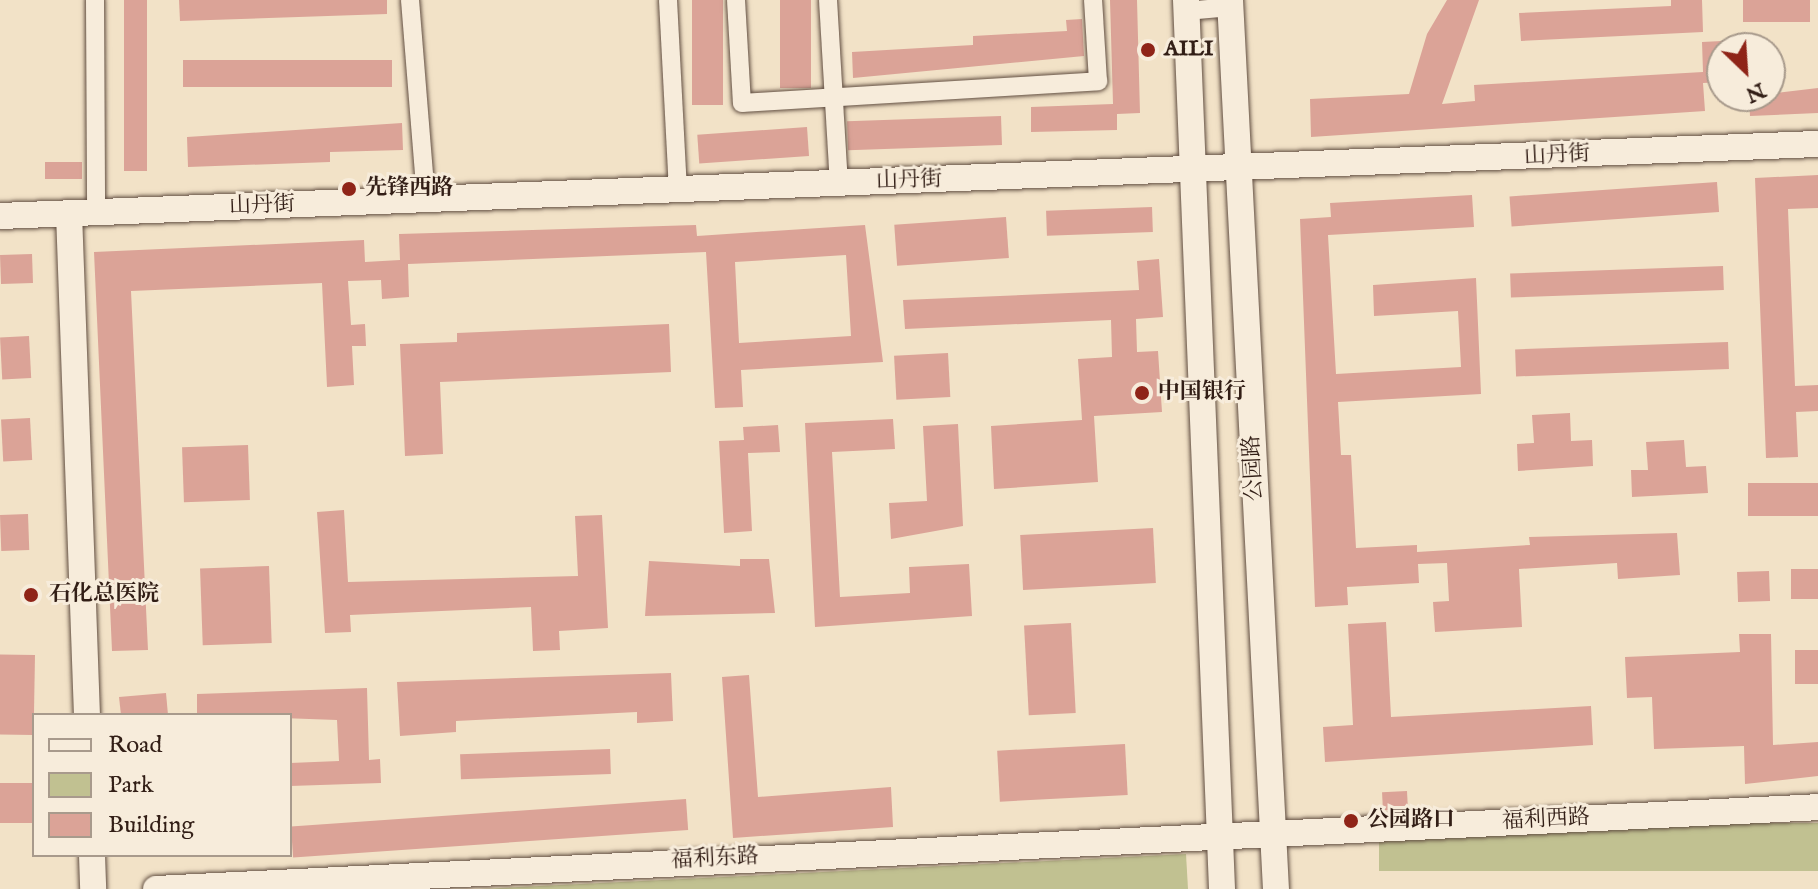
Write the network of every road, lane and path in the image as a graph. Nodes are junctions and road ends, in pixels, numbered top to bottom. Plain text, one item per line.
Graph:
1 (95, 0) edge
2 (410, 0) edge
3 (668, 0) edge
4 (736, 0) edge
5 (828, 0) edge
6 (1093, 0) edge
7 (1230, 4) edge
8 (1186, 6) edge
9 (834, 97) junction
10 (1818, 144) edge
11 (1195, 171) junction
12 (1237, 171) junction
13 (839, 184) junction
14 (678, 190) junction
15 (426, 199) junction
16 (96, 212) junction
17 (69, 213) junction
18 (0, 216) edge
19 (87, 713) edge
20 (1818, 807) edge
21 (1275, 834) junction
22 (1221, 836) junction
23 (92, 857) edge
24 (93, 889) edge
25 (156, 889) edge
26 (1222, 889) edge
27 (1276, 889) edge

1 - 16 street
2 - 15 street
3 - 14 street
4 - 9 street
5 - 9 street
6 - 9 street
7 - 8 street
7 - 12 street, 公园路
8 - 11 street
9 - 13 street
10 - 12 street, 山丹街
11 - 12 street, 山丹街
11 - 13 street, 山丹街
11 - 22 street
12 - 21 street, 公园路
13 - 14 street, 山丹街
14 - 15 street, 山丹街
15 - 16 street, 山丹街
16 - 17 street, 山丹街
17 - 18 street, 山丹街
17 - 19 street
20 - 21 street, 福利西路
21 - 22 street, 福利东路
21 - 27 street, 公园路
22 - 25 street, 福利东路
22 - 26 street
23 - 24 street

